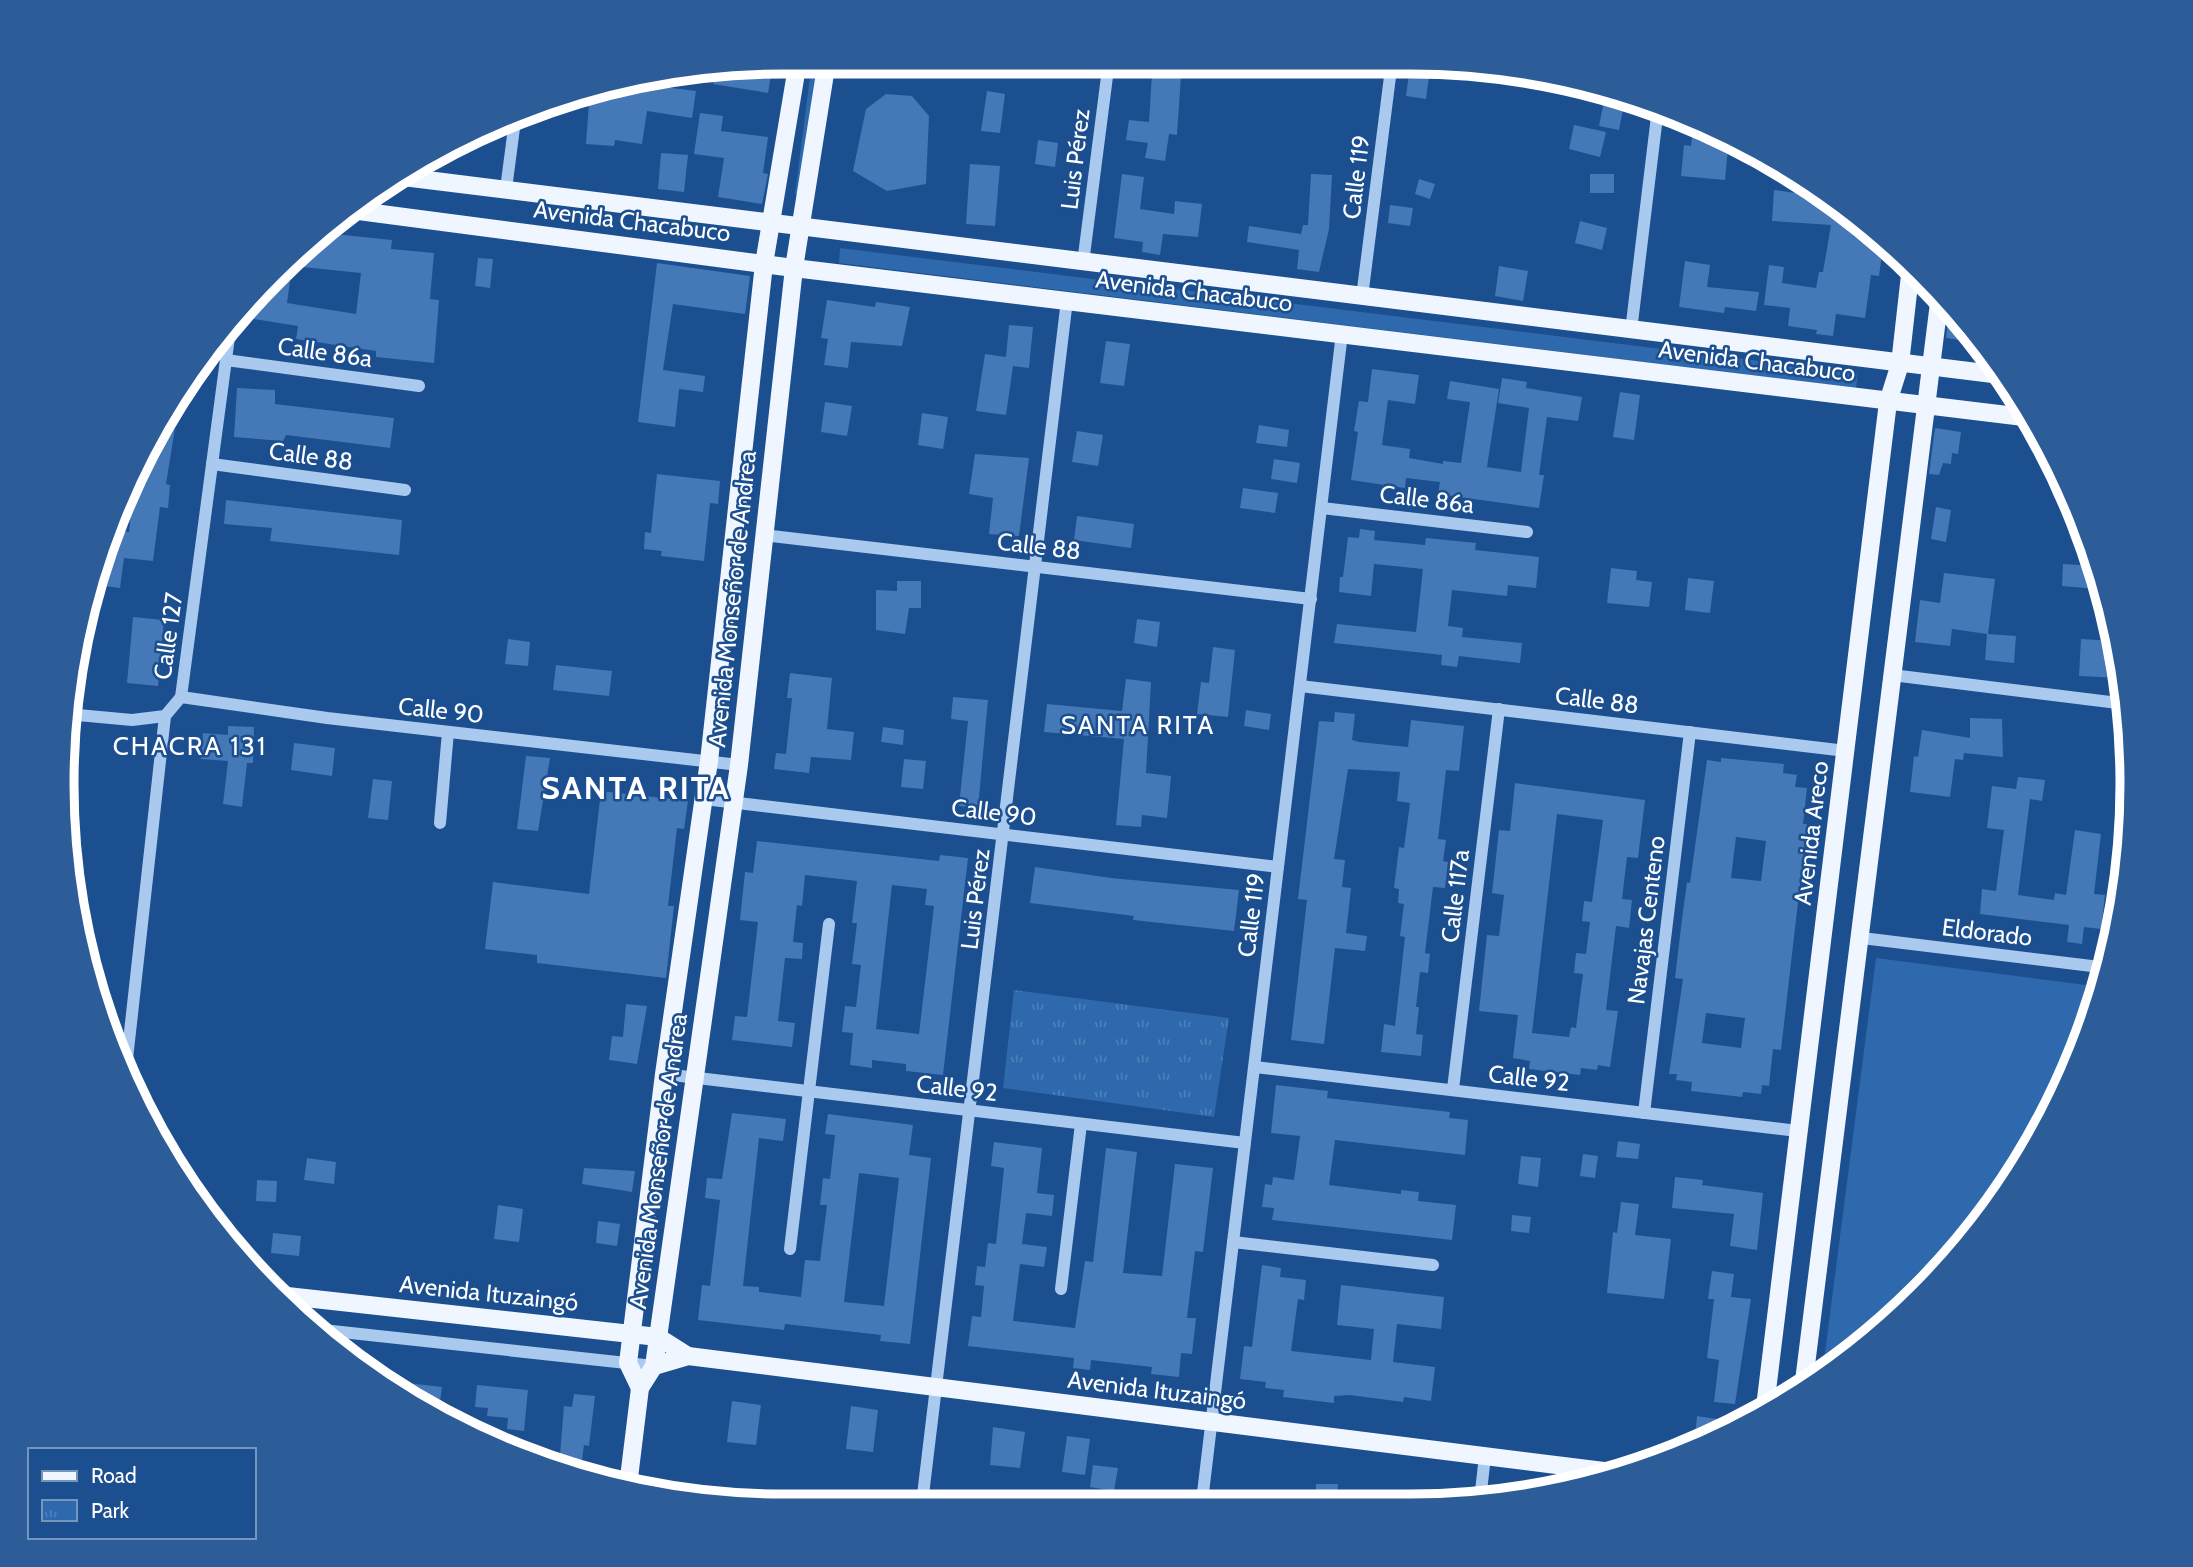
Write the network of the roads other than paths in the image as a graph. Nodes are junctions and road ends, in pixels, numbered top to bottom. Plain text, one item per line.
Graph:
1 (796, 74) edge
2 (825, 74) edge
3 (1107, 74) edge
4 (1390, 74) edge
5 (1657, 118) edge
6 (514, 127) edge
7 (413, 178) edge
8 (506, 189) junction
9 (362, 212) edge
10 (771, 224) junction
11 (800, 228) junction
12 (1083, 263) junction
13 (764, 264) junction
14 (794, 268) junction
15 (1910, 279) edge
16 (1362, 297) junction
17 (1067, 300) junction
18 (1938, 310) edge
19 (1631, 331) junction
20 (1342, 332) junction
21 (229, 341) edge
22 (226, 360) junction
23 (1900, 363) junction
24 (1931, 366) junction
25 (1988, 373) edge
26 (419, 386) dead end
27 (1888, 402) junction
28 (1925, 407) junction
29 (2016, 416) edge
30 (212, 464) junction
31 (405, 490) dead end
32 (1322, 508) junction
33 (1527, 532) dead end
34 (763, 535) junction
35 (1036, 566) junction
36 (1311, 599) junction
37 (1892, 675) junction
38 (1300, 686) junction
39 (181, 697) junction
40 (2114, 703) edge
41 (1499, 709) junction
42 (77, 715) edge
43 (165, 716) junction
44 (448, 732) junction
45 (1689, 732) junction
46 (1846, 751) junction
47 (709, 761) junction
48 (739, 765) junction
49 (704, 799) junction
50 (734, 803) junction
51 (440, 823) dead end
52 (1004, 835) junction
53 (1278, 867) junction
54 (829, 924) dead end
55 (1862, 938) junction
56 (2095, 966) edge
57 (128, 1054) edge
58 (1255, 1066) junction
59 (664, 1074) junction
60 (695, 1078) junction
61 (1453, 1089) junction
62 (809, 1091) junction
63 (970, 1110) junction
64 (1644, 1113) junction
65 (1081, 1124) junction
66 (1798, 1131) junction
67 (1245, 1143) junction
68 (1233, 1242) junction
69 (790, 1249) dead end
70 (1433, 1265) dead end
71 (1061, 1289) dead end
72 (293, 1297) edge
73 (332, 1331) edge
74 (632, 1334) junction
75 (658, 1337) junction
76 (688, 1356) junction
77 (628, 1363) junction
78 (654, 1366) junction
79 (1805, 1373) edge
80 (935, 1387) junction
81 (640, 1388) junction
82 (1766, 1397) edge
83 (1211, 1422) junction
84 (1485, 1456) junction
85 (1591, 1469) edge
86 (629, 1476) edge
87 (1481, 1489) edge
88 (923, 1494) edge
89 (1203, 1494) edge

1 - 10 main road, Avenida Monseñor de Andrea
2 - 11 main road, Avenida Monseñor de Andrea
3 - 12 street, Luis Pérez
4 - 16 street, Calle 119
5 - 19 street
6 - 8 street
7 - 8 main road, Avenida Chacabuco
8 - 10 main road, Avenida Chacabuco
9 - 13 main road, Avenida Chacabuco
10 - 11 main road, Avenida Chacabuco
10 - 13 main road, Avenida Monseñor de Andrea
11 - 12 main road, Avenida Chacabuco
11 - 14 main road, Avenida Monseñor de Andrea
12 - 16 main road, Avenida Chacabuco
13 - 14 main road, Avenida Chacabuco
13 - 47 main road, Avenida Monseñor de Andrea
14 - 17 main road, Avenida Chacabuco
14 - 34 main road, Avenida Monseñor de Andrea
15 - 23 main road, Avenida Areco
16 - 19 main road, Avenida Chacabuco
17 - 20 main road, Avenida Chacabuco
17 - 35 street, Luis Pérez
18 - 24 main road
19 - 23 main road, Avenida Chacabuco
20 - 27 main road, Avenida Chacabuco
20 - 32 street, Calle 119
21 - 22 street, Calle 127
22 - 26 street, Calle 86a
22 - 30 street, Calle 127
23 - 24 main road, Avenida Chacabuco
23 - 27 main road, Avenida Areco
24 - 25 main road, Avenida Chacabuco
24 - 28 main road
27 - 28 main road, Avenida Chacabuco
27 - 46 main road, Avenida Areco
28 - 29 main road, Avenida Chacabuco
28 - 37 main road
30 - 31 street, Calle 88
30 - 39 street, Calle 127
32 - 33 street, Calle 86a
32 - 36 street, Calle 119
34 - 35 street, Calle 88
34 - 48 main road, Avenida Monseñor de Andrea
35 - 36 street, Calle 88
35 - 52 street, Luis Pérez
36 - 38 street, Calle 119
37 - 40 street
37 - 55 main road
38 - 41 street, Calle 88
38 - 53 street, Calle 119
39 - 43 street, Calle 127
39 - 44 street, Calle 90
41 - 45 street, Calle 88
41 - 61 street, Calle 117a
42 - 43 street
43 - 57 street, Calle 127
44 - 47 street, Calle 90
44 - 51 street
45 - 46 street, Calle 88
45 - 64 street, Navajas Centeno
46 - 66 main road, Avenida Areco
47 - 48 street, Calle 90
47 - 49 main road, Avenida Monseñor de Andrea
48 - 50 main road, Avenida Monseñor de Andrea
49 - 50 street, Calle 90
49 - 59 main road, Avenida Monseñor de Andrea
50 - 52 street, Calle 90
50 - 60 main road, Avenida Monseñor de Andrea
52 - 53 street, Calle 90
52 - 63 street, Luis Pérez
53 - 58 street, Calle 119
54 - 62 street
55 - 56 street, Eldorado
55 - 79 main road
58 - 61 street, Calle 92
58 - 67 street, Calle 119
59 - 60 street, Calle 92
59 - 74 main road, Avenida Monseñor de Andrea
60 - 62 street, Calle 92
60 - 75 main road, Avenida Monseñor de Andrea
61 - 64 street, Calle 92
62 - 63 street, Calle 92
62 - 69 street
63 - 65 street, Calle 92
63 - 80 street, Luis Pérez
64 - 66 street, Calle 92
65 - 67 street, Calle 92
65 - 71 street
66 - 82 main road, Avenida Areco
67 - 68 street, Calle 119
68 - 70 street
68 - 83 street, Calle 119
72 - 74 main road, Avenida Ituzaingó
73 - 77 street, Avenida Ituzaingó
74 - 75 main road, Avenida Ituzaingó
74 - 77 main road, Avenida Monseñor de Andrea
75 - 76 main road, Avenida Ituzaingó
75 - 78 main road, Avenida Monseñor de Andrea
76 - 78 main road, Avenida Ituzaingó
76 - 80 main road, Avenida Ituzaingó
77 - 78 street, Avenida Ituzaingó
77 - 81 main road
78 - 81 main road, Avenida Monseñor de Andrea
80 - 83 main road, Avenida Ituzaingó
80 - 88 street, Luis Pérez
81 - 86 main road, Avenida Monseñor de Andrea
83 - 84 main road, Avenida Ituzaingó
83 - 89 street, Calle 119
84 - 85 main road, Avenida Ituzaingó
84 - 87 street

